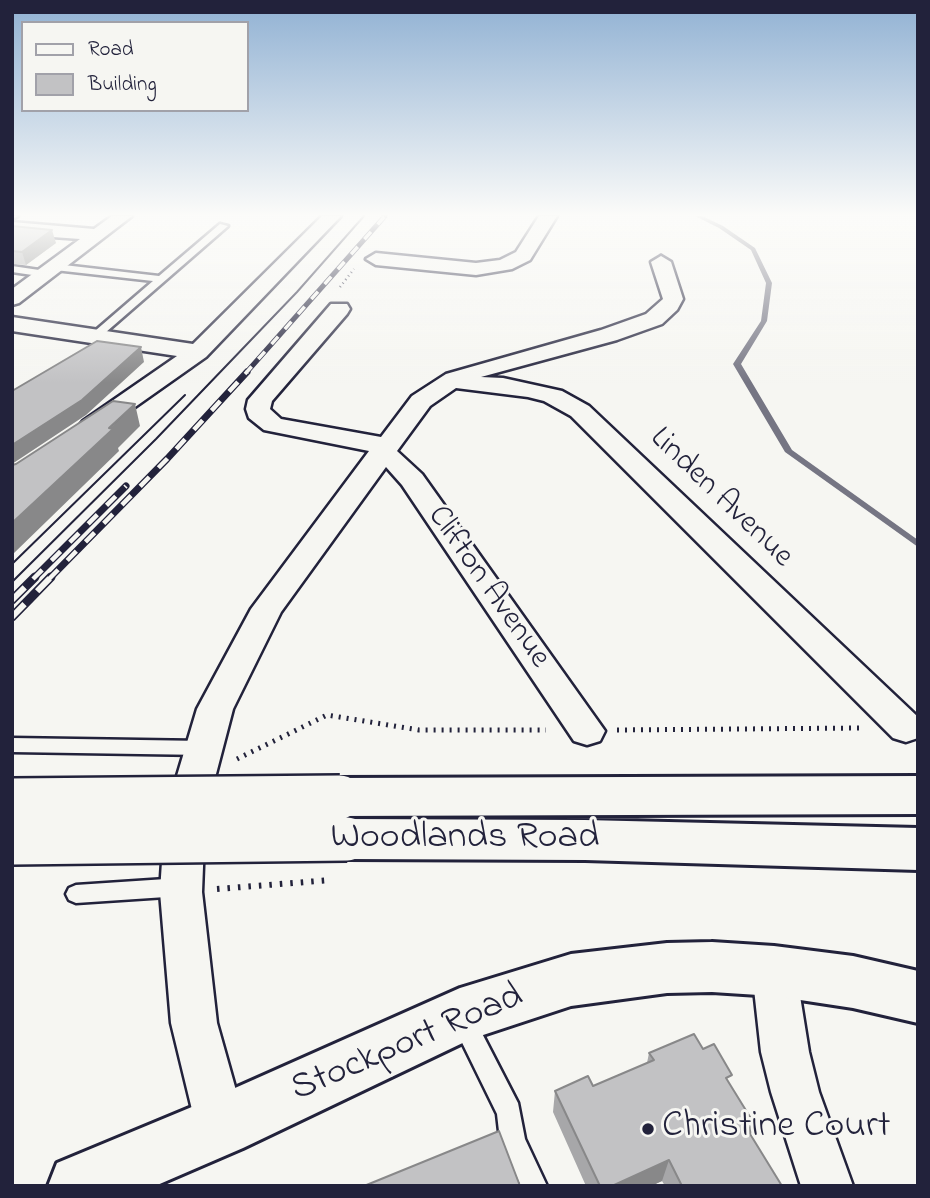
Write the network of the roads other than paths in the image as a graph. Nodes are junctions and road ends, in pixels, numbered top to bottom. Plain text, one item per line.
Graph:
1 (48, 272) edge
2 (74, 272) edge
3 (169, 272) edge
4 (277, 272) edge
5 (664, 272) edge
6 (161, 279) junction
7 (12, 299) edge
8 (338, 320) dead end
9 (12, 324) edge
10 (94, 337) junction
11 (198, 352) junction
12 (454, 379) junction
13 (69, 442) edge
14 (383, 449) junction
15 (906, 728) road end
16 (587, 730) road end
17 (12, 745) edge
18 (218, 757) junction
19 (918, 795) edge
20 (12, 800) edge
21 (341, 839) junction
22 (12, 843) edge
23 (918, 849) edge
24 (181, 890) junction
25 (76, 894) dead end
26 (774, 971) junction
27 (918, 997) edge
28 (460, 1015) junction
29 (221, 1126) junction
30 (80, 1186) edge
31 (534, 1186) edge
32 (827, 1186) edge

1 - 7 street
2 - 6 lane
3 - 6 lane
4 - 11 street
5 - 12 street
6 - 10 lane
8 - 14 street
9 - 10 street
10 - 11 street
11 - 13 street
12 - 14 street
12 - 15 street, Linden Avenue
14 - 16 street, Clifton Avenue
14 - 18 street
17 - 18 lane
18 - 24 street
19 - 21 main road, Woodlands Road
20 - 21 main road, Woodlands Road, bridge
21 - 22 main road, Woodlands Road, bridge
21 - 23 main road, Woodlands Road
24 - 25 lane
24 - 29 street
26 - 27 main road, Stockport Road
26 - 28 main road, Stockport Road
26 - 32 street
28 - 29 main road, Stockport Road
28 - 31 lane
29 - 30 main road, Stockport Road

